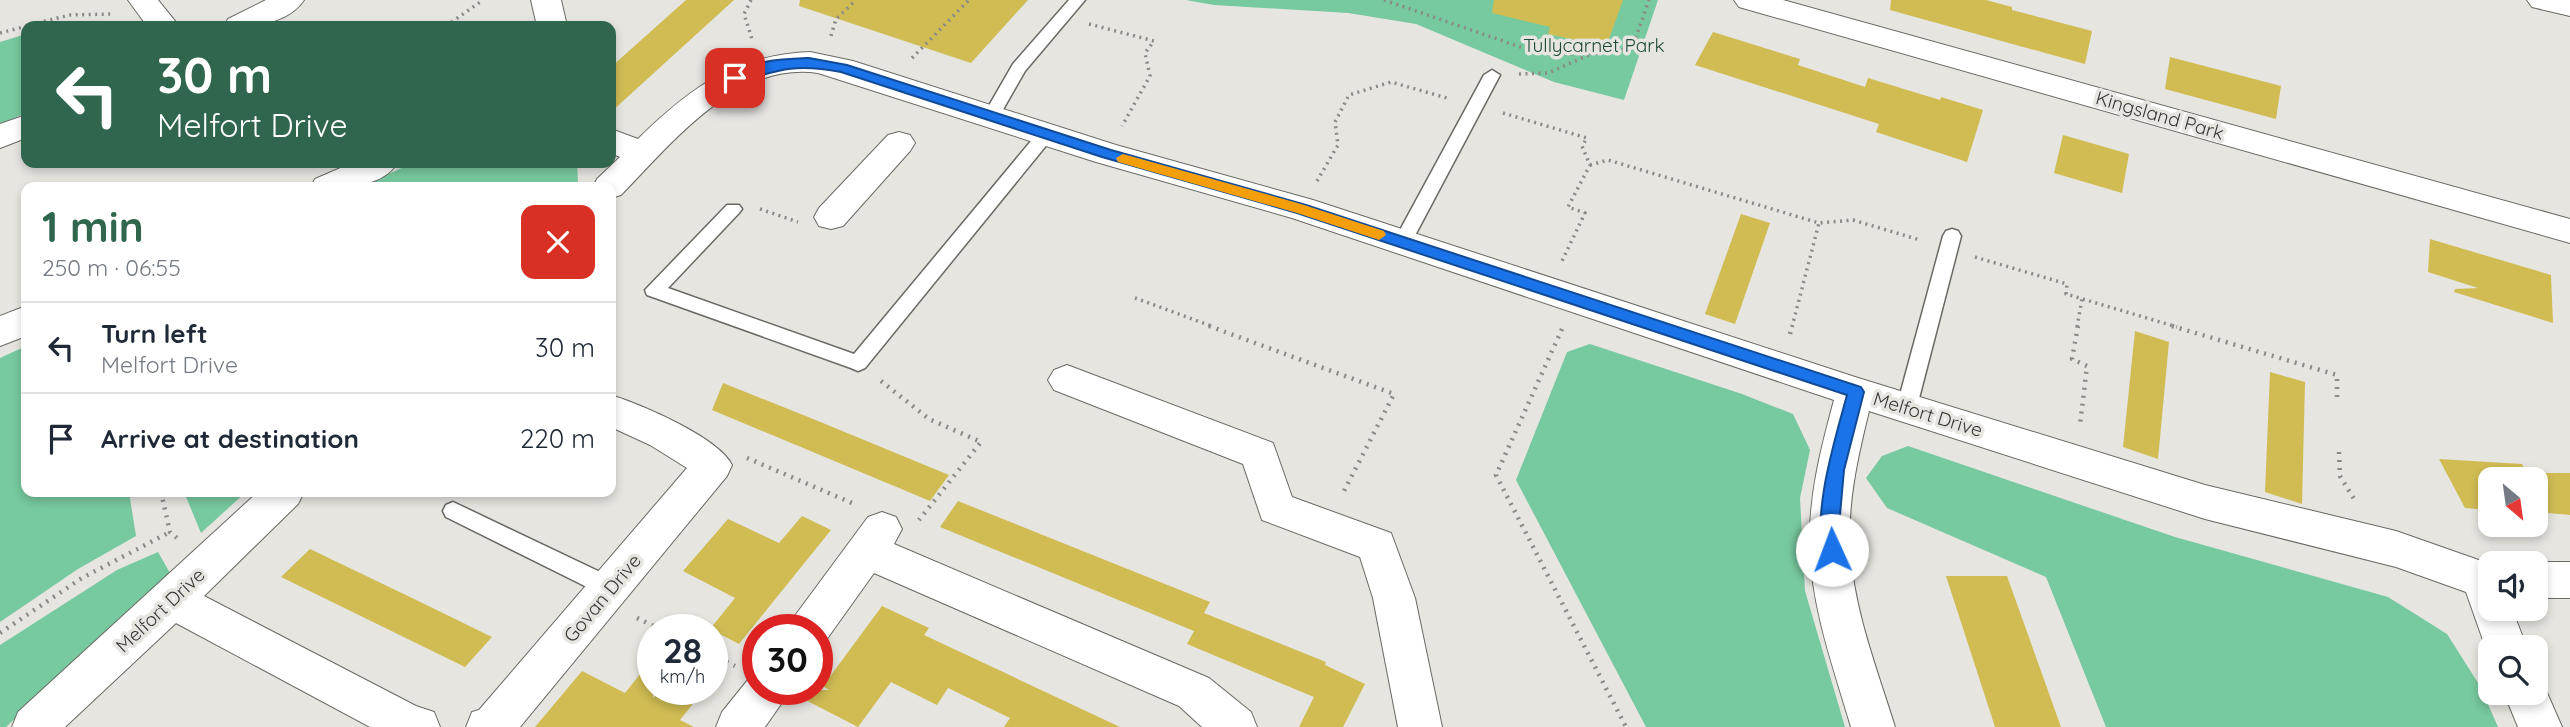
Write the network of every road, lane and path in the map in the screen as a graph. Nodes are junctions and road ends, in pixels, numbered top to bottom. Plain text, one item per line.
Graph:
1 (289, 0) edge
2 (483, 0) edge
3 (546, 0) edge
4 (751, 0) edge
5 (856, 0) edge
6 (969, 0) edge
7 (1077, 0) edge
8 (1384, 0) edge
9 (1649, 0) edge
10 (1749, 0) edge
11 (2542, 0) edge
12 (2570, 7) edge
13 (155, 15) edge
14 (1064, 17) junction
15 (42, 21) edge
16 (249, 21) edge
17 (453, 21) edge
18 (551, 21) edge
19 (21, 26) edge
20 (0, 33) edge
21 (1595, 52) junction
22 (823, 64) junction
23 (764, 68) junction
24 (1492, 75) joint
25 (887, 83) junction
26 (1476, 106) junction
27 (991, 116) junction
28 (21, 128) edge
29 (1047, 133) junction
30 (0, 137) edge
31 (616, 142) edge
32 (899, 144) dead end
33 (644, 153) junction
34 (1107, 154) junction
35 (370, 168) edge
36 (338, 182) edge
37 (614, 182) edge
38 (733, 209) joint
39 (1301, 209) junction
40 (831, 217) joint
41 (1819, 223) dead end
42 (2570, 231) edge
43 (1952, 236) dead end
44 (1402, 243) junction
45 (1549, 291) junction
46 (1135, 298) dead end
47 (2081, 299) dead end
48 (21, 322) edge
49 (0, 332) edge
50 (1552, 351) dead end
51 (858, 363) junction
52 (1781, 367) junction
53 (1067, 380) dead end
54 (1856, 392) junction
55 (1907, 406) junction
56 (616, 412) edge
57 (2075, 461) junction
58 (713, 465) junction
59 (279, 497) edge
60 (453, 511) dead end
61 (1326, 527) junction
62 (170, 532) dead end
63 (874, 540) junction
64 (2548, 580) edge
65 (2570, 580) edge
66 (611, 588) junction
67 (2478, 588) edge
68 (172, 600) junction
69 (821, 614) edge
70 (0, 633) edge
71 (754, 705) edge
72 (2531, 705) edge
73 (34, 727) edge
74 (418, 727) edge
75 (488, 727) edge
76 (738, 727) edge
77 (1235, 727) edge
78 (1420, 727) edge
79 (1626, 727) edge
80 (1873, 727) edge
81 (2540, 727) edge

1 - 16 street
2 - 17 path
3 - 18 street
4 - 23 path
5 - 22 path
6 - 25 path
7 - 14 lane
8 - 21 path
9 - 21 path
10 - 42 street, Kingsland Park
11 - 12 street
13 - 15 path
14 - 27 lane
14 - 34 path
19 - 20 path
21 - 24 path
22 - 23 street, Melfort Drive
22 - 25 street, Melfort Drive
23 - 33 street, Melfort Drive
24 - 26 lane
25 - 27 street, Melfort Drive
26 - 39 path
26 - 44 lane
26 - 45 path
27 - 29 street, Melfort Drive
28 - 30 street
29 - 34 street, Melfort Drive
29 - 51 lane
31 - 33 street
32 - 40 street
33 - 37 street, Melfort Drive
34 - 39 street, Melfort Drive
35 - 36 street
38 - 40 path
38 - 51 lane
39 - 44 street, Melfort Drive
41 - 52 path
43 - 55 lane
44 - 45 street, Melfort Drive
45 - 52 street, Melfort Drive
46 - 61 path
47 - 57 path
48 - 49 street
50 - 79 path
51 - 63 path
52 - 54 street, Melfort Drive
53 - 61 street
54 - 55 street, Melfort Drive
54 - 80 street
55 - 57 street, Melfort Drive
56 - 58 street
57 - 67 street, Melfort Drive
58 - 63 path
58 - 66 street, Govan Drive
59 - 68 street, Melfort Drive
60 - 66 lane
61 - 78 street
62 - 70 path
63 - 69 street
63 - 77 street
64 - 65 street
66 - 75 street, Govan Drive
68 - 73 street, Melfort Drive
68 - 74 street
71 - 76 street
72 - 81 street

